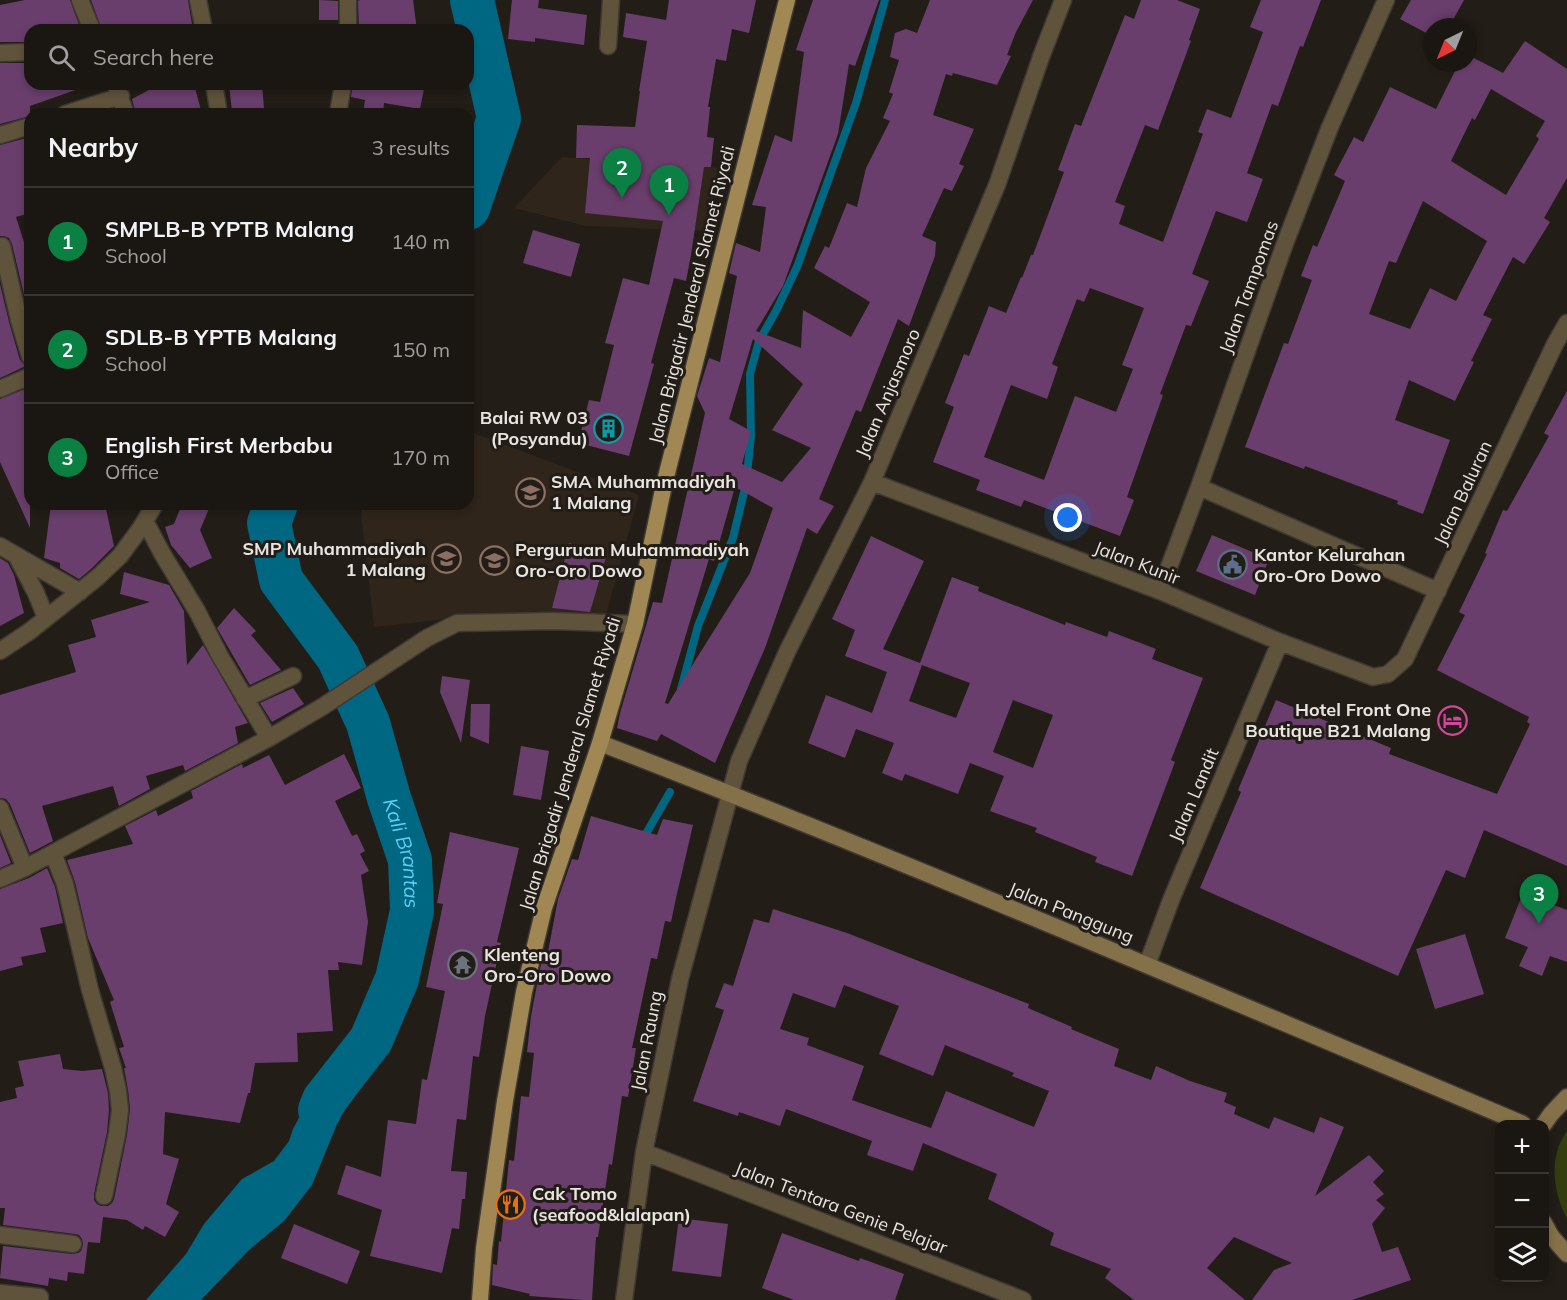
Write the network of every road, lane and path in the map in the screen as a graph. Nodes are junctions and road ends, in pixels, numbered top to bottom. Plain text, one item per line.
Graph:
1 (80, 0) edge
2 (198, 0) edge
3 (348, 0) edge
4 (611, 0) edge
5 (787, 0) edge
6 (1063, 0) edge
7 (1386, 0) edge
8 (90, 24) edge
9 (203, 24) edge
10 (348, 24) edge
11 (608, 46) dead end
12 (24, 52) edge
13 (0, 53) edge
14 (118, 90) edge
15 (215, 90) edge
16 (342, 90) edge
17 (78, 108) edge
18 (124, 108) edge
19 (218, 108) edge
20 (339, 108) edge
21 (24, 128) edge
22 (0, 135) edge
23 (2, 246) dead end
24 (1567, 323) edge
25 (24, 337) edge
26 (24, 379) edge
27 (0, 389) edge
28 (872, 482) junction
29 (1199, 487) junction
30 (151, 510) edge
31 (145, 521) junction
32 (0, 546) edge
33 (17, 556) junction
34 (1160, 591) junction
35 (1438, 591) junction
36 (80, 592) junction
37 (46, 618) junction
38 (635, 624) junction
39 (1280, 642) junction
40 (0, 651) edge
41 (1388, 674) joint
42 (293, 676) dead end
43 (245, 699) junction
44 (269, 738) junction
45 (600, 743) junction
46 (730, 793) junction
47 (0, 808) edge
48 (53, 854) junction
49 (25, 868) junction
50 (0, 879) edge
51 (1147, 965) junction
52 (1567, 1097) edge
53 (1511, 1120) edge
54 (1547, 1120) edge
55 (644, 1152) junction
56 (104, 1196) dead end
57 (1549, 1230) edge
58 (1549, 1231) edge
59 (0, 1235) edge
60 (73, 1244) dead end
61 (1567, 1254) edge
62 (1567, 1269) edge
63 (0, 1293) edge
64 (40, 1297) dead end
65 (480, 1300) edge
66 (624, 1300) edge
67 (1023, 1300) edge

1 - 8 street
2 - 9 street
3 - 10 street
4 - 11 street
5 - 38 main road, Jalan Brigadir Jenderal Slamet Riyadi
6 - 28 street, Jalan Anjasmoro
7 - 29 street, Jalan Tampomas
12 - 13 street
14 - 17 street
14 - 18 street
15 - 19 street
16 - 20 street
21 - 22 street
23 - 25 street
24 - 35 street, Jalan Baluran
26 - 27 street
28 - 34 street, Jalan Kunir
28 - 46 street, Jalan Anjasmoro
29 - 34 street, Jalan Tampomas
29 - 35 street
30 - 31 street
31 - 36 street
31 - 43 street
32 - 33 street
33 - 36 street
33 - 37 street
34 - 39 street, Jalan Kunir
35 - 41 street, Jalan Baluran
36 - 37 street
37 - 40 street
38 - 44 street
38 - 45 main road, Jalan Brigadir Jenderal Slamet Riyadi
39 - 41 street, Jalan Kunir
39 - 51 street, Jalan Landit
42 - 43 street
43 - 44 street
44 - 48 street
45 - 46 main road, Jalan Panggung
45 - 65 main road, Jalan Brigadir Jenderal Slamet Riyadi
46 - 51 main road, Jalan Panggung
46 - 55 street, Jalan Raung
47 - 49 street
48 - 49 street
48 - 56 street
49 - 50 street
51 - 53 main road, Jalan Panggung
52 - 54 main road
55 - 66 street, Jalan Raung
55 - 67 street, Jalan Tentara Genie Pelajar
57 - 61 main road
58 - 62 main road
59 - 60 street
63 - 64 street

